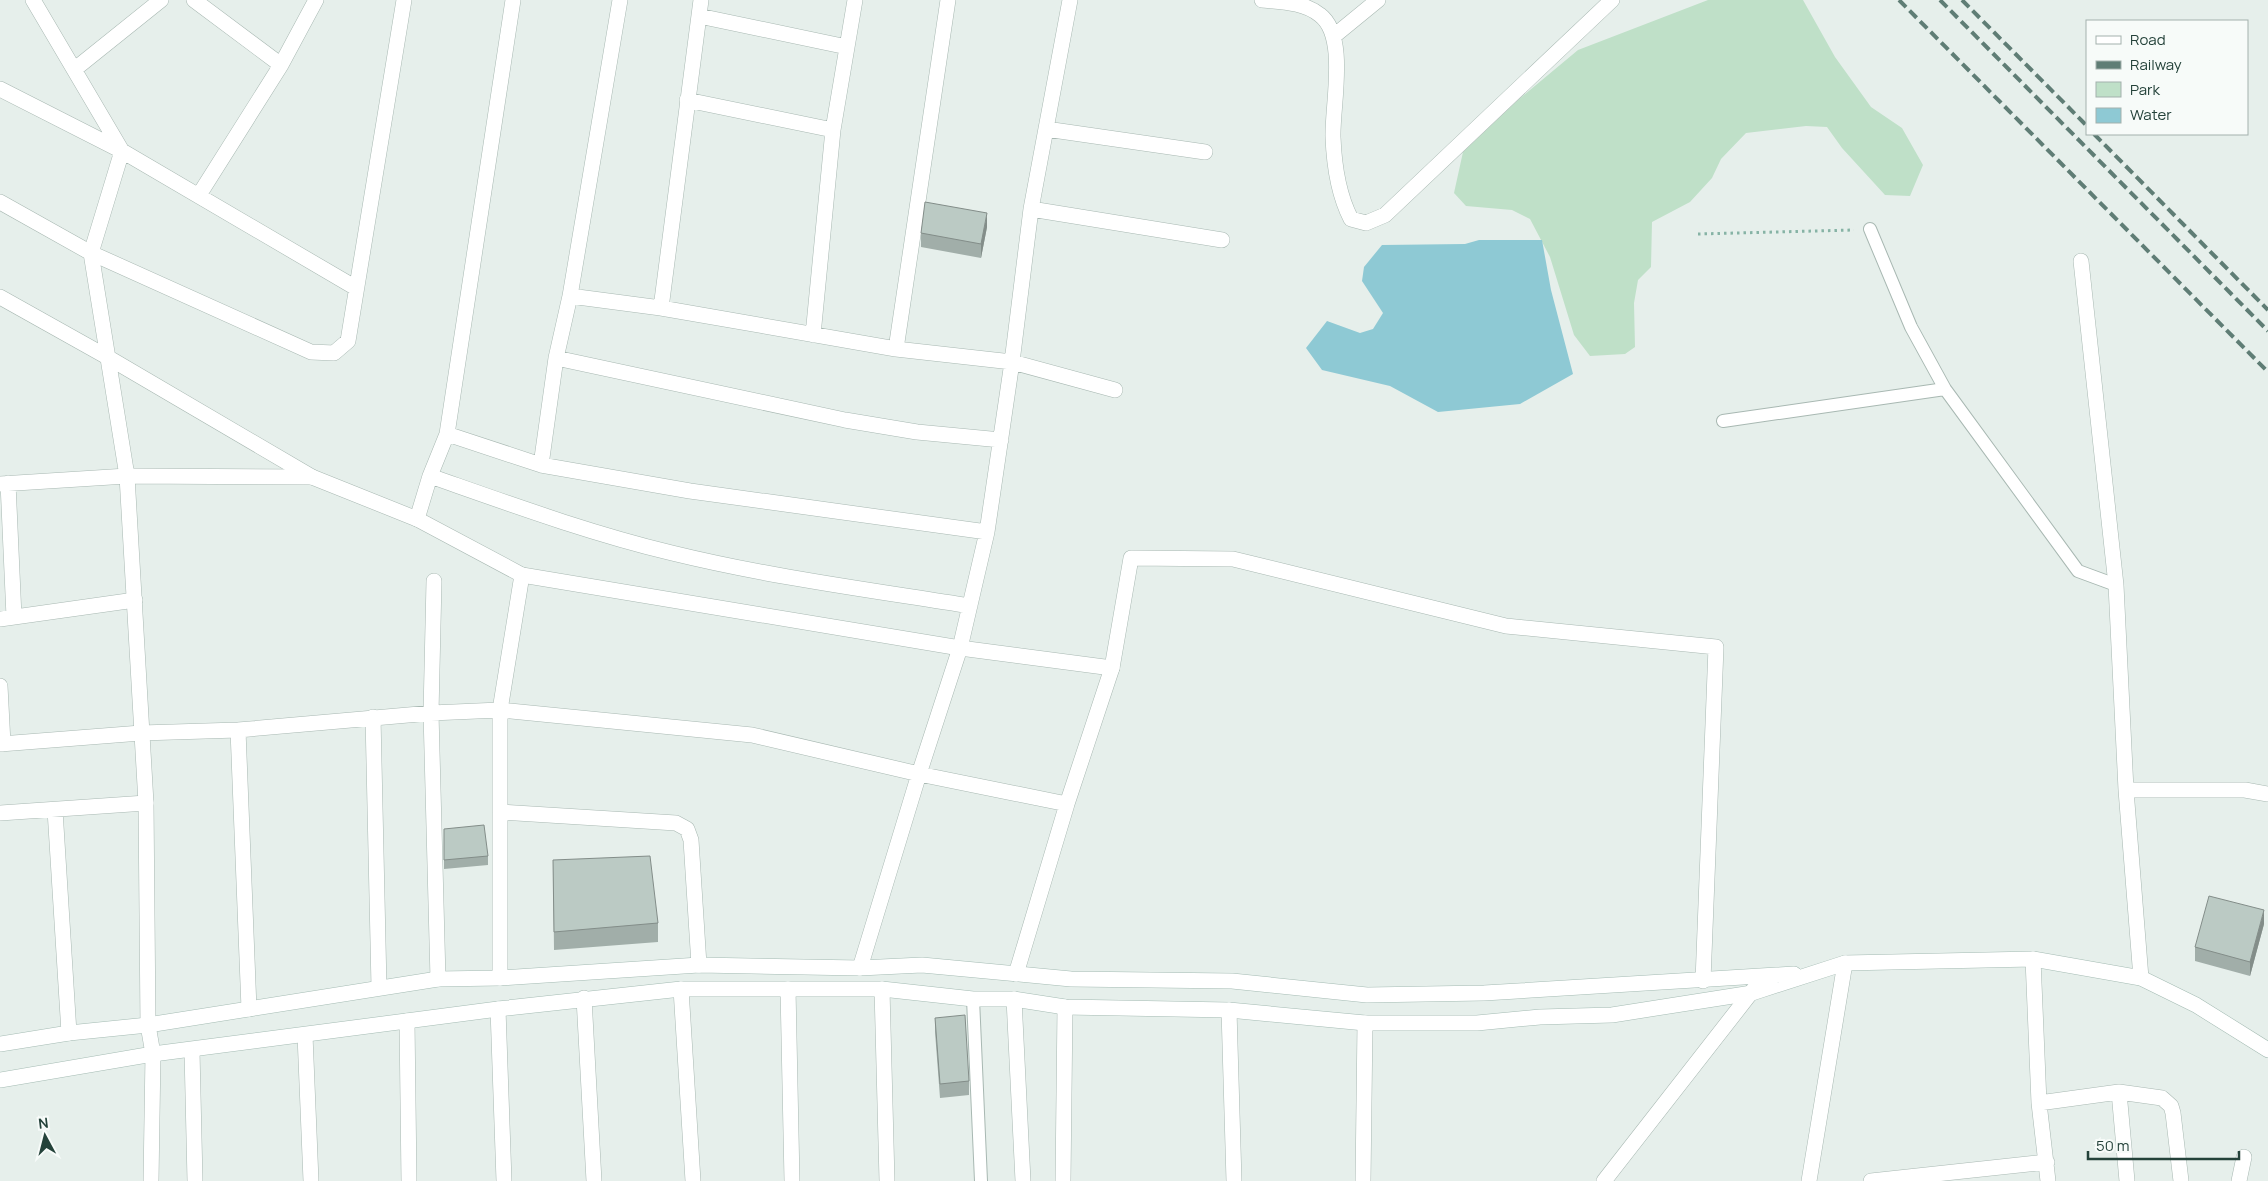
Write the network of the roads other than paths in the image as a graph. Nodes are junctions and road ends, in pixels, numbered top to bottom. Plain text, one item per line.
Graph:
1 (33, 0) edge
2 (161, 0) edge
3 (194, 0) edge
4 (316, 0) edge
5 (404, 0) edge
6 (513, 0) edge
7 (620, 0) edge
8 (701, 0) edge
9 (855, 0) edge
10 (948, 0) edge
11 (1070, 0) edge
12 (1262, 0) edge
13 (1378, 0) edge
14 (1612, 0) edge
15 (1302, 2) edge
16 (699, 16) junction
17 (1334, 36) junction
18 (847, 47) junction
19 (281, 65) junction
20 (75, 69) junction
21 (0, 89) edge
22 (687, 100) junction
23 (1046, 129) junction
24 (833, 130) junction
25 (122, 151) junction
26 (1205, 152) dead end
27 (199, 195) junction
28 (0, 202) edge
29 (1031, 209) junction
30 (1870, 229) road end
31 (1222, 240) dead end
32 (91, 253) junction
33 (2082, 261) dead end
34 (356, 288) junction
35 (570, 296) junction
36 (0, 297) edge
37 (661, 308) junction
38 (813, 335) junction
39 (896, 349) junction
40 (110, 358) junction
41 (556, 358) junction
42 (1012, 362) junction
43 (1945, 389) junction
44 (1115, 390) dead end
45 (1723, 421) dead end
46 (447, 434) junction
47 (1001, 440) junction
48 (541, 465) junction
49 (127, 476) junction
50 (430, 476) junction
51 (312, 477) junction
52 (4, 484) edge
53 (417, 519) junction
54 (987, 532) junction
55 (522, 574) junction
56 (434, 581) dead end
57 (2116, 585) junction
58 (135, 600) junction
59 (970, 606) junction
60 (7, 618) edge
61 (960, 648) junction
62 (1112, 668) junction
63 (0, 686) edge
64 (500, 710) junction
65 (431, 712) junction
66 (373, 717) junction
67 (238, 730) junction
68 (141, 733) junction
69 (1, 744) edge
70 (919, 774) junction
71 (2126, 790) junction
72 (2268, 794) edge
73 (146, 804) junction
74 (1067, 804) junction
75 (55, 810) junction
76 (500, 812) junction
77 (0, 813) edge
78 (2033, 959) junction
79 (1846, 963) junction
80 (699, 965) junction
81 (860, 968) junction
82 (1016, 974) junction
83 (1808, 974) junction
84 (1763, 975) junction
85 (500, 978) junction
86 (2141, 978) junction
87 (438, 979) junction
88 (1703, 981) junction
89 (379, 987) junction
90 (681, 988) junction
91 (788, 989) junction
92 (882, 989) junction
93 (1752, 993) junction
94 (584, 998) junction
95 (973, 999) junction
96 (1014, 999) junction
97 (1065, 1007) junction
98 (249, 1009) junction
99 (498, 1009) junction
100 (1229, 1010) junction
101 (407, 1021) junction
102 (1365, 1023) junction
103 (148, 1025) junction
104 (69, 1033) junction
105 (305, 1035) junction
106 (0, 1044) edge
107 (2268, 1050) edge
108 (192, 1051) junction
109 (153, 1054) junction
110 (0, 1080) edge
111 (2119, 1092) junction
112 (2039, 1103) junction
113 (2244, 1157) dead end
114 (2047, 1162) junction
115 (1941, 1177) edge
116 (151, 1181) edge
117 (195, 1181) edge
118 (311, 1181) edge
119 (409, 1181) edge
120 (504, 1181) edge
121 (594, 1181) edge
122 (693, 1181) edge
123 (792, 1181) edge
124 (886, 1181) edge
125 (980, 1181) edge
126 (1023, 1181) edge
127 (1062, 1181) edge
128 (1234, 1181) edge
129 (1362, 1181) edge
130 (1604, 1181) edge
131 (1809, 1181) edge
132 (1871, 1181) edge
133 (2048, 1181) edge
134 (2127, 1181) edge
135 (2181, 1181) edge
136 (2239, 1181) edge

1 - 20 street
2 - 20 street
3 - 19 street
4 - 19 street
5 - 34 street
6 - 46 street
7 - 35 street
8 - 16 street
9 - 18 street
10 - 39 street
11 - 23 street
12 - 15 street
13 - 17 street
14 - 17 street
15 - 17 street
16 - 18 street
16 - 22 street
18 - 24 street
19 - 27 street
20 - 25 street
21 - 25 street
22 - 24 street
22 - 37 street
23 - 26 street
23 - 29 street
24 - 38 street
25 - 27 street
25 - 32 street
27 - 34 street
28 - 32 street
29 - 31 street
29 - 42 street
30 - 43 lane
32 - 34 street
32 - 40 street
33 - 57 street
35 - 37 street
35 - 41 street
36 - 40 street
37 - 38 street
38 - 39 street
39 - 42 street
40 - 49 street
40 - 51 street
41 - 47 street
41 - 48 street
42 - 44 street
42 - 47 street
43 - 45 lane
43 - 57 lane
46 - 48 street
46 - 50 street
47 - 54 street
48 - 54 street
49 - 51 street
49 - 52 street
49 - 58 street
50 - 53 street
50 - 59 street
51 - 53 street
52 - 60 street
53 - 55 street
54 - 59 street
55 - 61 street
55 - 64 street
56 - 65 street
57 - 71 street
58 - 60 street
58 - 68 street
59 - 61 street
61 - 62 street
61 - 70 street
62 - 74 street
62 - 88 street
63 - 69 street
64 - 65 street
64 - 70 street
64 - 76 street
65 - 66 street
65 - 87 street
66 - 67 street
66 - 89 street
67 - 68 street
67 - 98 street
68 - 69 street
68 - 73 street
70 - 74 street
70 - 81 street
71 - 72 street
71 - 86 street
73 - 75 street
73 - 103 street
74 - 82 street
75 - 77 street
75 - 104 street
76 - 80 street
76 - 85 street
78 - 79 street
78 - 86 street
78 - 112 street
79 - 83 street
79 - 131 street
80 - 81 street
80 - 85 street
81 - 82 street
82 - 88 street
83 - 84 street
83 - 93 street
84 - 88 street
84 - 93 street
85 - 87 street
86 - 107 street
87 - 89 street
89 - 98 street
90 - 91 street
90 - 94 street
90 - 122 street
91 - 92 street
91 - 123 street
92 - 95 street
92 - 124 street
93 - 102 street
93 - 130 street
94 - 99 street
94 - 121 street
95 - 96 street
95 - 125 lane
96 - 97 street
96 - 126 street
97 - 100 street
97 - 127 street
98 - 103 street
99 - 101 street
99 - 120 street
100 - 102 street
100 - 128 street
101 - 105 street
101 - 119 street
102 - 129 street
103 - 104 street
103 - 109 street
104 - 106 street
105 - 108 street
105 - 118 street
108 - 109 street
108 - 117 street
109 - 110 street
109 - 116 street
111 - 112 street
111 - 134 street
111 - 135 street
112 - 114 street
113 - 136 street
114 - 115 street
114 - 133 street
115 - 132 street

